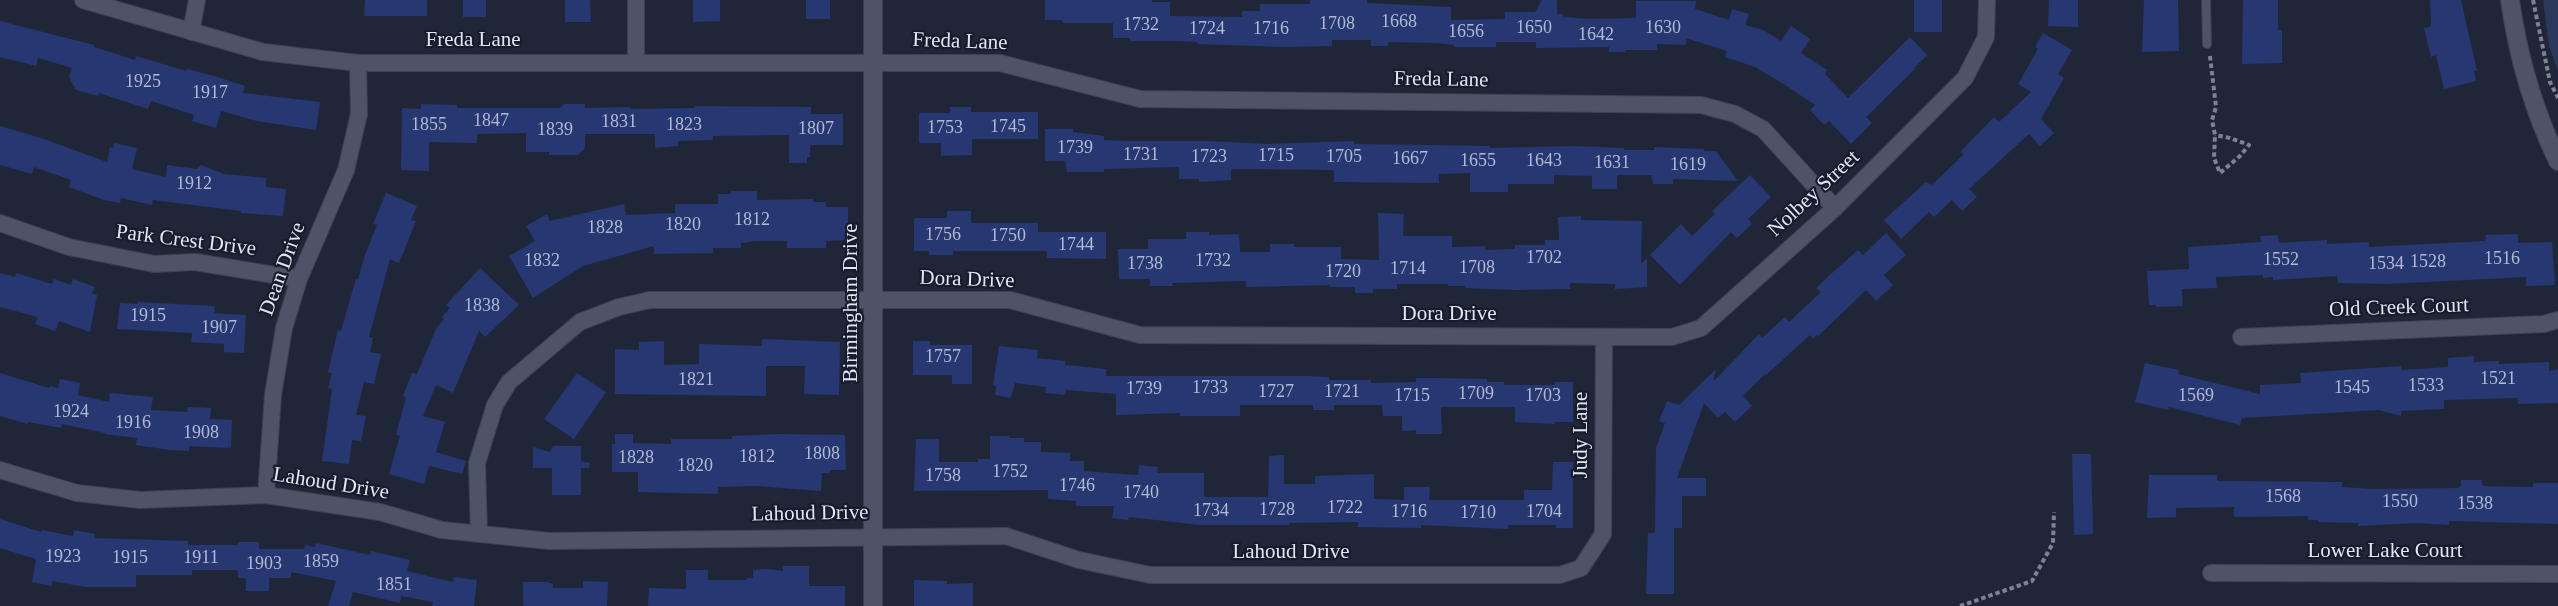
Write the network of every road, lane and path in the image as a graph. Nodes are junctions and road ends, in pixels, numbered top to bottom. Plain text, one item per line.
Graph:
1 (83, 0) edge
2 (197, 0) edge
3 (636, 0) edge
4 (873, 0) edge
5 (1987, 0) edge
6 (2206, 0) edge
7 (2511, 0) edge
8 (2533, 0) edge
9 (191, 32) junction
10 (2207, 44) joint
11 (358, 63) junction
12 (636, 63) junction
13 (873, 63) junction
14 (2558, 98) edge
15 (2216, 135) junction
16 (2558, 160) edge
17 (1835, 208) junction
18 (0, 223) edge
19 (299, 279) junction
20 (874, 300) junction
21 (2558, 320) edge
22 (1604, 337) junction
23 (2241, 337) dead end
24 (0, 470) edge
25 (266, 495) junction
26 (2054, 512) dead end
27 (479, 534) junction
28 (1603, 534) joint
29 (873, 536) junction
30 (2211, 573) dead end
31 (2558, 574) edge
32 (873, 606) edge
33 (1959, 606) edge

1 - 9 street, Freda Lane
2 - 9 street
3 - 12 street
4 - 13 main road, Birmingham Drive
5 - 17 street, Nolbey Street
6 - 10 lane
7 - 16 main road
8 - 14 path
9 - 11 street, Freda Lane
10 - 15 path
11 - 12 street, Freda Lane
11 - 19 street, Dean Drive
12 - 13 street, Freda Lane
13 - 17 street, Freda Lane
13 - 20 main road, Birmingham Drive
15 - 15 path
17 - 22 street, Nolbey Street
18 - 19 street, Park Crest Drive
19 - 25 street, Dean Drive
20 - 22 street, Dora Drive
20 - 27 street, Dora Drive
20 - 29 main road, Birmingham Drive
21 - 23 street, Old Creek Court
22 - 28 street, Judy Lane
24 - 25 street, Lahoud Drive
25 - 27 street, Lahoud Drive
26 - 33 path
27 - 29 street, Lahoud Drive
28 - 29 street, Lahoud Drive
29 - 32 main road, Birmingham Drive
30 - 31 street, Lower Lake Court

